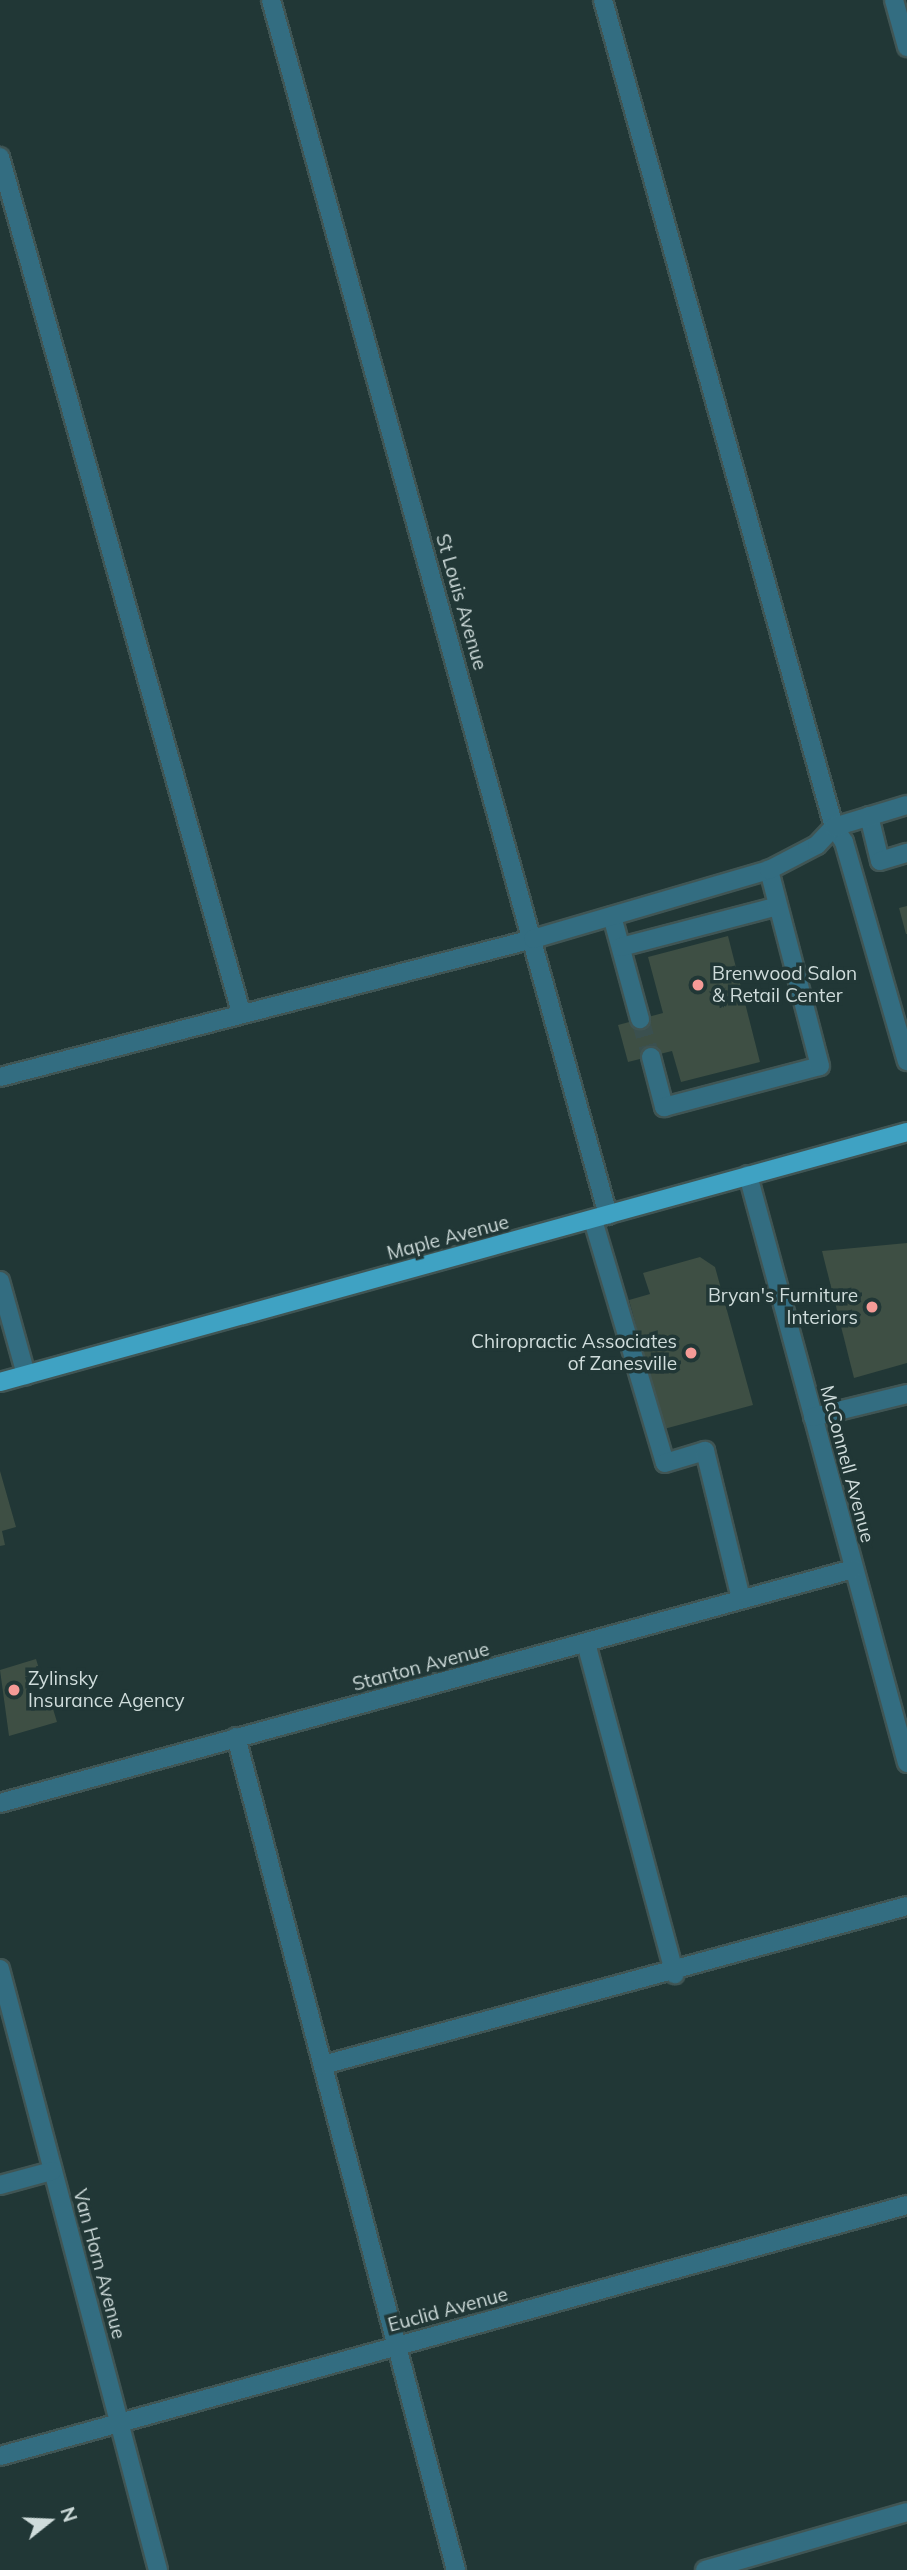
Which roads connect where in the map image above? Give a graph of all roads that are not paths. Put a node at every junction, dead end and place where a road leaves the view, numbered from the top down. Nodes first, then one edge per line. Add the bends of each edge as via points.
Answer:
1 (271, 0) edge
2 (603, 0) edge
3 (894, 0) edge
4 (907, 47) edge
5 (0, 158) edge
6 (907, 805) edge
7 (869, 816) junction
8 (834, 827) junction
9 (907, 853) edge
10 (769, 870) junction
11 (778, 906) junction
12 (612, 916) junction
13 (533, 939) junction
14 (621, 947) junction
15 (241, 1012) junction
16 (640, 1018) tunnel mouth
17 (651, 1057) tunnel mouth
18 (907, 1061) edge
19 (0, 1077) edge
20 (907, 1132) edge
21 (748, 1175) junction
22 (601, 1217) junction
23 (0, 1281) edge
24 (26, 1375) junction
25 (0, 1382) edge
26 (907, 1394) edge
27 (813, 1417) junction
28 (853, 1569) junction
29 (741, 1600) junction
30 (586, 1643) junction
31 (236, 1737) junction
32 (907, 1763) edge
33 (0, 1803) edge
34 (907, 1906) edge
35 (0, 1969) edge
36 (675, 1974) junction
37 (323, 2065) junction
38 (52, 2171) junction
39 (0, 2185) edge
40 (907, 2205) edge
41 (399, 2345) junction
42 (120, 2423) junction
43 (0, 2456) edge
44 (907, 2512) edge
45 (158, 2570) edge
46 (457, 2570) edge
47 (705, 2570) edge

1 - 13 street, St Louis Avenue
2 - 8 street
3 - 4 street
5 - 15 street
6 - 7 street
7 - 8 street
7 - 9 street via 880,861
8 - 10 street via 817,845
8 - 18 street via 844,842
10 - 11 street
10 - 12 street
11 - 14 street
11 - 17 street via 820,1066 664,1107
12 - 13 street
12 - 14 street
13 - 15 street
13 - 22 street, St Louis Avenue
14 - 16 street
15 - 19 street
20 - 21 main road, Maple Avenue
21 - 22 main road, Maple Avenue
21 - 27 street, McConnell Avenue
22 - 24 main road, Maple Avenue
22 - 29 street, St Louis Avenue via 665,1463 705,1451
23 - 24 street
24 - 25 main road, Maple Avenue
26 - 27 street
27 - 28 street, McConnell Avenue
28 - 29 street, Stanton Avenue
28 - 32 street, McConnell Avenue
29 - 30 street, Stanton Avenue
30 - 31 street, Stanton Avenue
30 - 36 street
31 - 33 street, Stanton Avenue
31 - 37 street
34 - 36 street
35 - 38 street, Van Horn Avenue
36 - 37 street
37 - 41 street
38 - 39 street
38 - 42 street, Van Horn Avenue
40 - 41 street, Euclid Avenue
41 - 42 street, Euclid Avenue
41 - 46 street
42 - 43 street, Euclid Avenue
42 - 45 street, Van Horn Avenue
44 - 47 street

